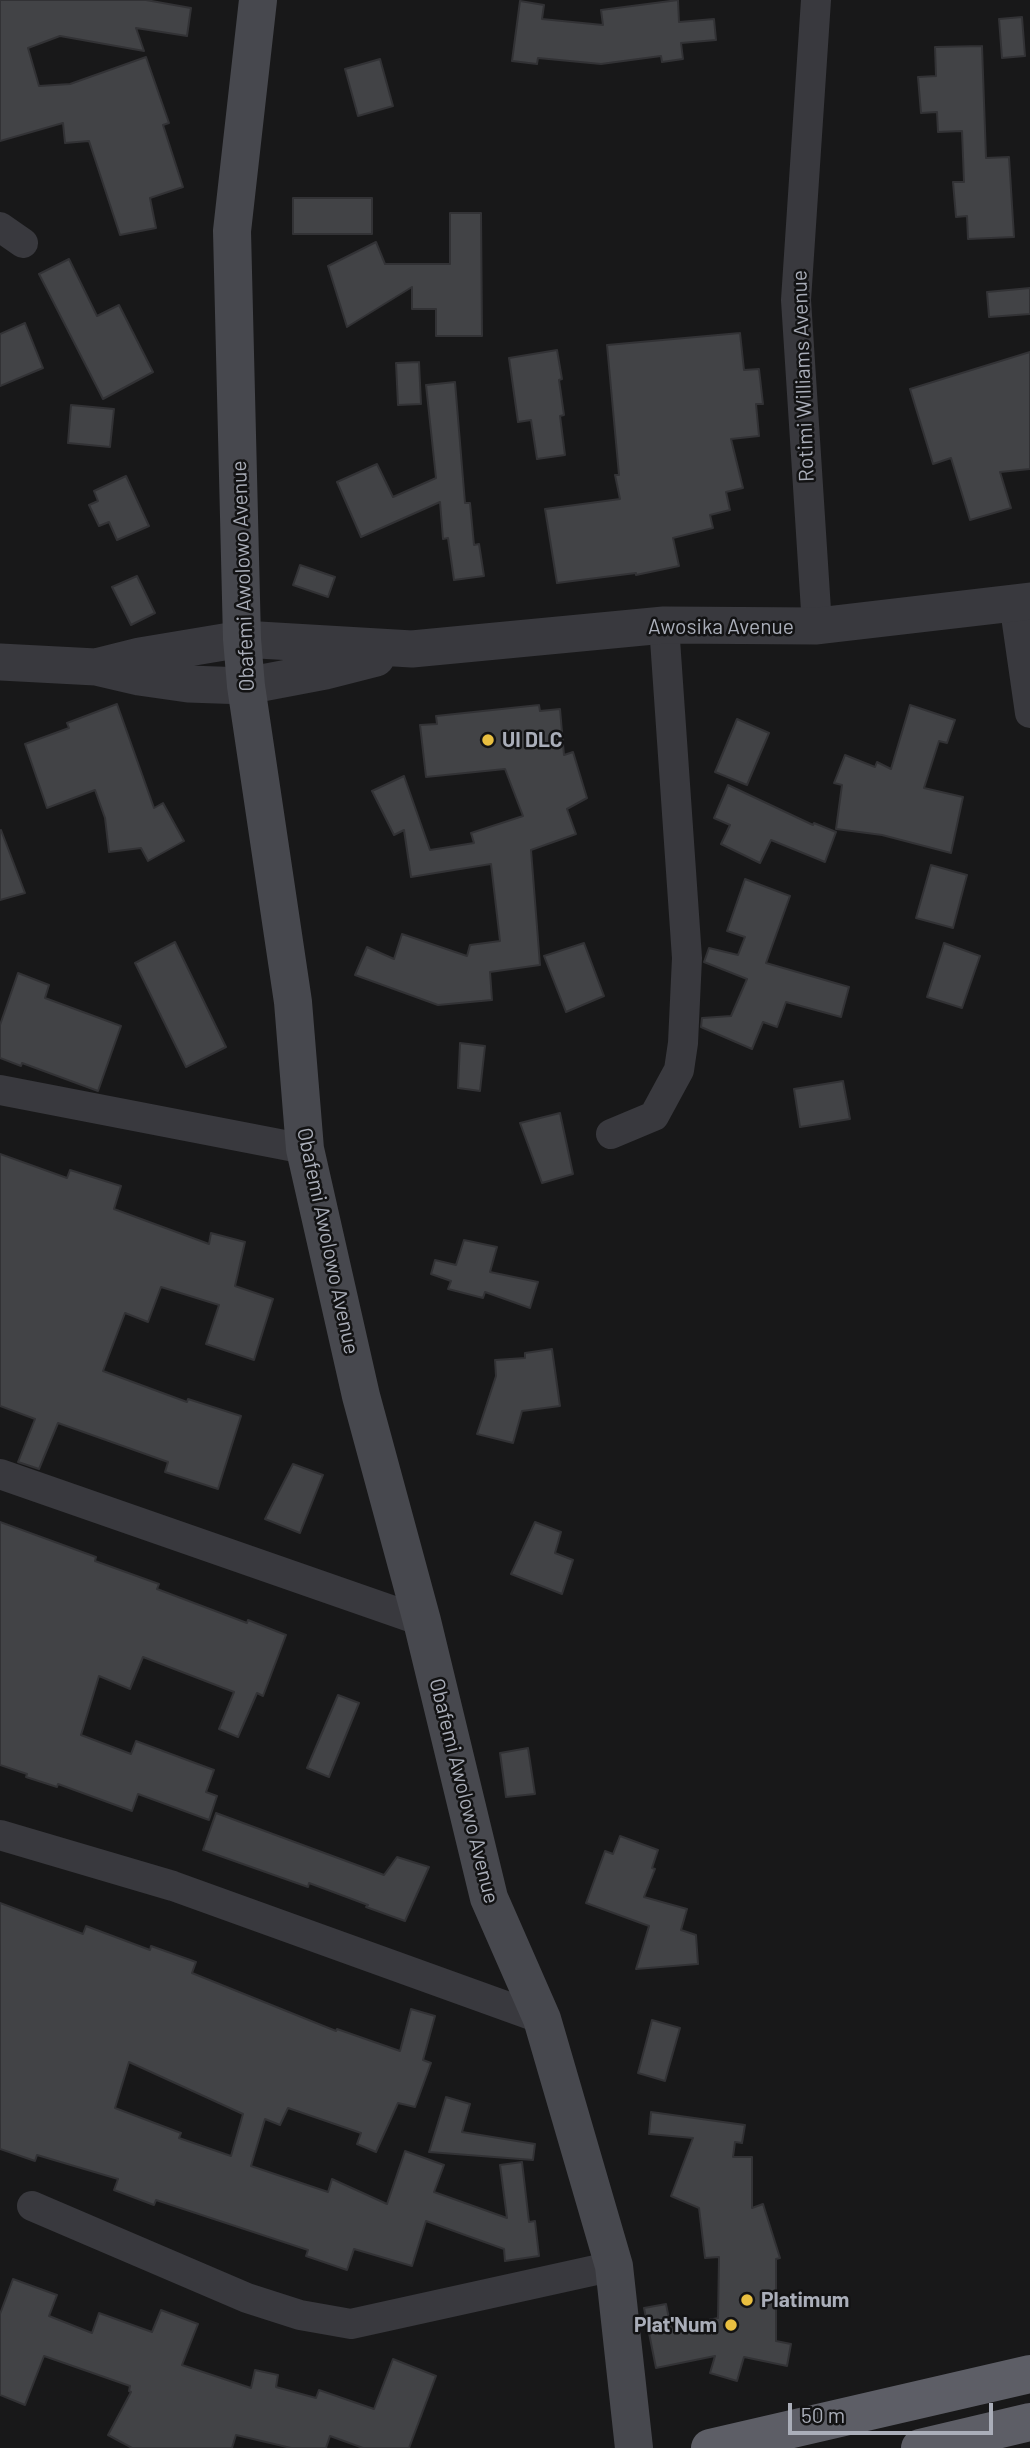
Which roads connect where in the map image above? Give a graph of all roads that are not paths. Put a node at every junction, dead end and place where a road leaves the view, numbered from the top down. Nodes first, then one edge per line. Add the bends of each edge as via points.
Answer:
1 (258, 0) edge
2 (816, 0) edge
3 (1022, 601) edge
4 (664, 625) junction
5 (817, 626) junction
6 (242, 639) junction
7 (412, 649) junction
8 (0, 662) edge
9 (96, 667) junction
10 (246, 686) junction
11 (1030, 713) edge
12 (0, 1090) edge
13 (611, 1134) dead end
14 (305, 1149) junction
15 (0, 1474) edge
16 (422, 1622) junction
17 (0, 1835) edge
18 (541, 2019) junction
19 (33, 2206) dead end
20 (614, 2266) junction
21 (1030, 2374) edge
22 (1030, 2422) edge
23 (634, 2448) edge
24 (710, 2448) edge
25 (920, 2448) edge

1 - 6 main road, Obafemi Awolowo Avenue via 232,231
2 - 5 street, Rotimi Williams Avenue via 796,300
3 - 5 street, Awosika Avenue
3 - 11 street
4 - 5 street, Awosika Avenue
4 - 7 street, Awosika Avenue
4 - 13 street via 687,958 683,1043 679,1070 654,1116
6 - 7 street, Awosika Avenue
6 - 9 street, Awosika Avenue
6 - 10 main road, Obafemi Awolowo Avenue
7 - 10 street, Awosika Avenue
8 - 9 street
9 - 10 street, Awosika Avenue via 188,684
10 - 14 main road, Obafemi Awolowo Avenue via 293,1002
12 - 14 street
14 - 16 main road, Obafemi Awolowo Avenue via 361,1396
15 - 16 street
16 - 18 main road, Obafemi Awolowo Avenue via 489,1898
17 - 18 street via 173,1886
18 - 20 main road, Obafemi Awolowo Avenue
19 - 20 street via 247,2298 300,2315 351,2324
20 - 23 main road, Obafemi Awolowo Avenue
21 - 24 highway
22 - 25 highway

